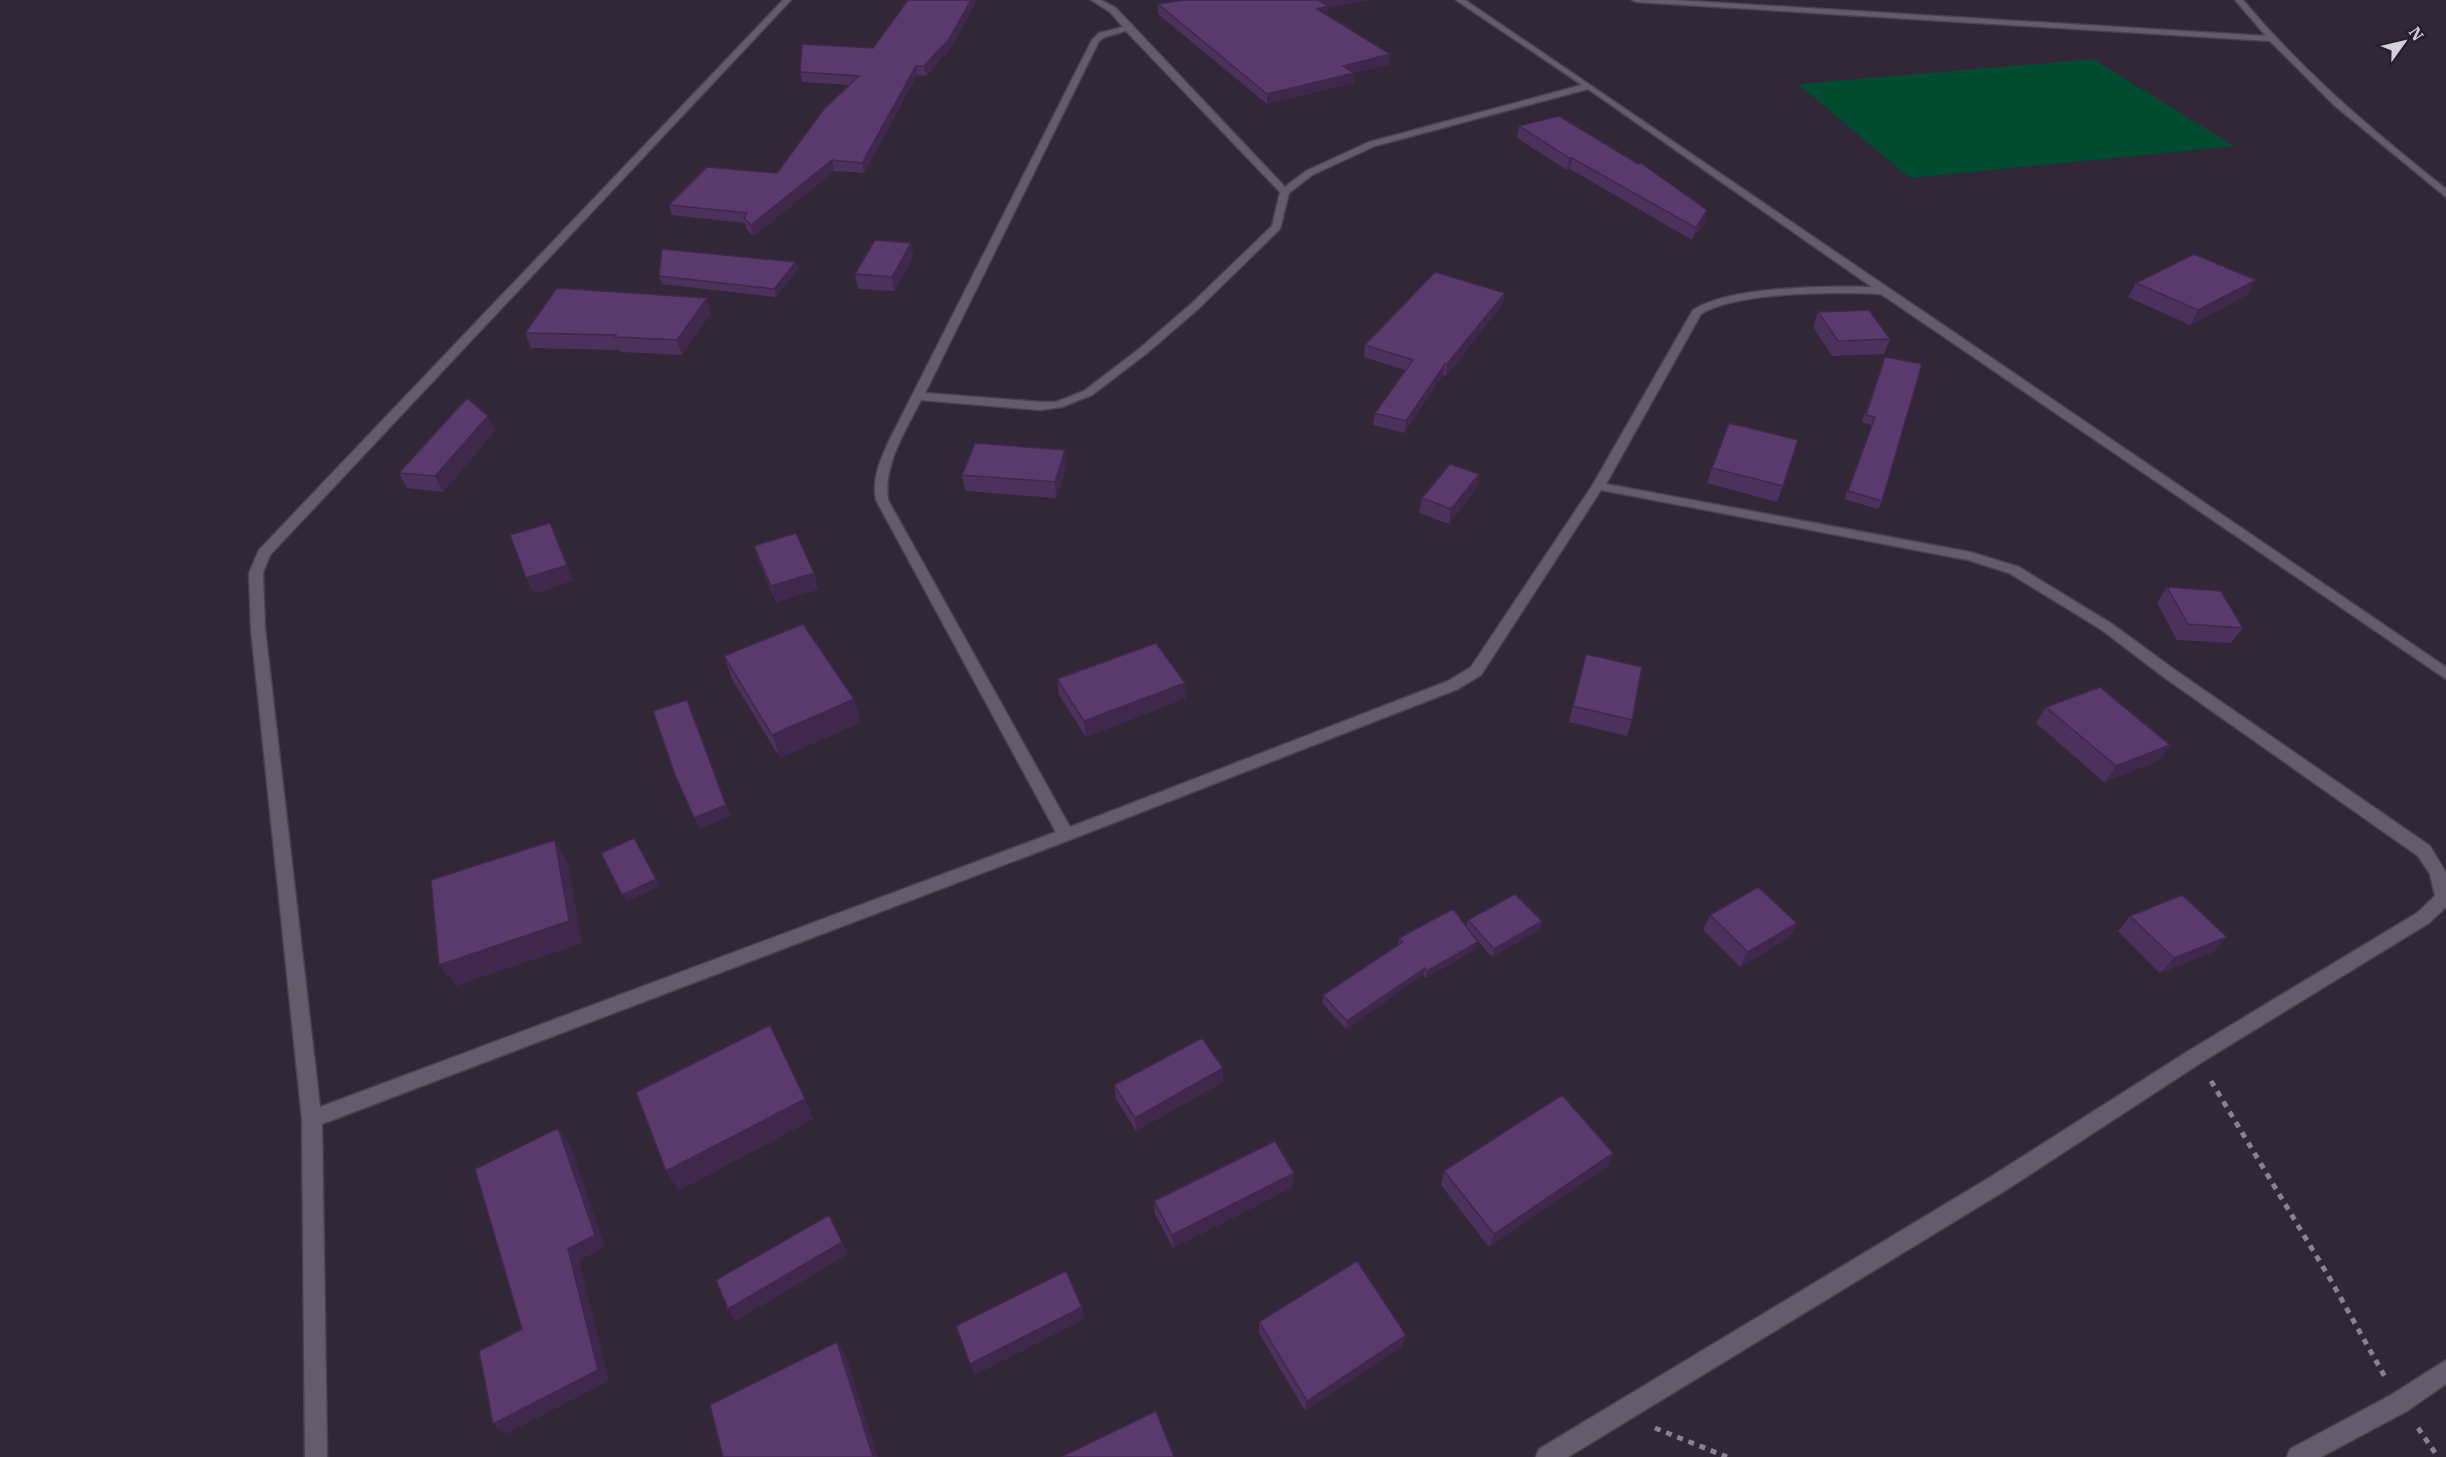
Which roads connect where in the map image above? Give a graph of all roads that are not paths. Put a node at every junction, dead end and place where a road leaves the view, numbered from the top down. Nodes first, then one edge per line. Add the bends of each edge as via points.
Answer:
1 (787, 0) edge
2 (1095, 0) edge
3 (1460, 0) edge
4 (1636, 0) edge
5 (2239, 0) edge
6 (1128, 28) junction
7 (2270, 39) junction
8 (1589, 86) junction
9 (1285, 192) junction
10 (2446, 194) edge
11 (1884, 291) junction
12 (917, 396) junction
13 (1598, 486) junction
14 (2446, 674) edge
15 (1066, 835) junction
16 (312, 1119) junction
17 (2446, 1371) edge
18 (316, 1457) edge
19 (1547, 1457) edge
20 (2298, 1457) edge

1 - 16 street via 264,553 256,573 258,629
2 - 6 street via 1113,10
3 - 8 street
4 - 7 street
5 - 7 street
6 - 9 street
6 - 12 street via 1096,40
7 - 10 street via 2341,110
8 - 9 street via 1372,144 1309,173
8 - 11 street
9 - 12 street via 1277,227 1194,307 1088,393 1058,405 1040,406
11 - 13 street via 1829,289 1734,298 1711,303 1697,312
11 - 14 street
12 - 15 street via 884,465 879,486 882,500
13 - 15 street via 1476,671 1452,685
13 - 19 street via 1970,556 2014,570 2107,627 2424,851 2438,873 2444,898 2423,918 2196,1056 1999,1183
15 - 16 street
16 - 18 street
17 - 20 street via 2399,1403

